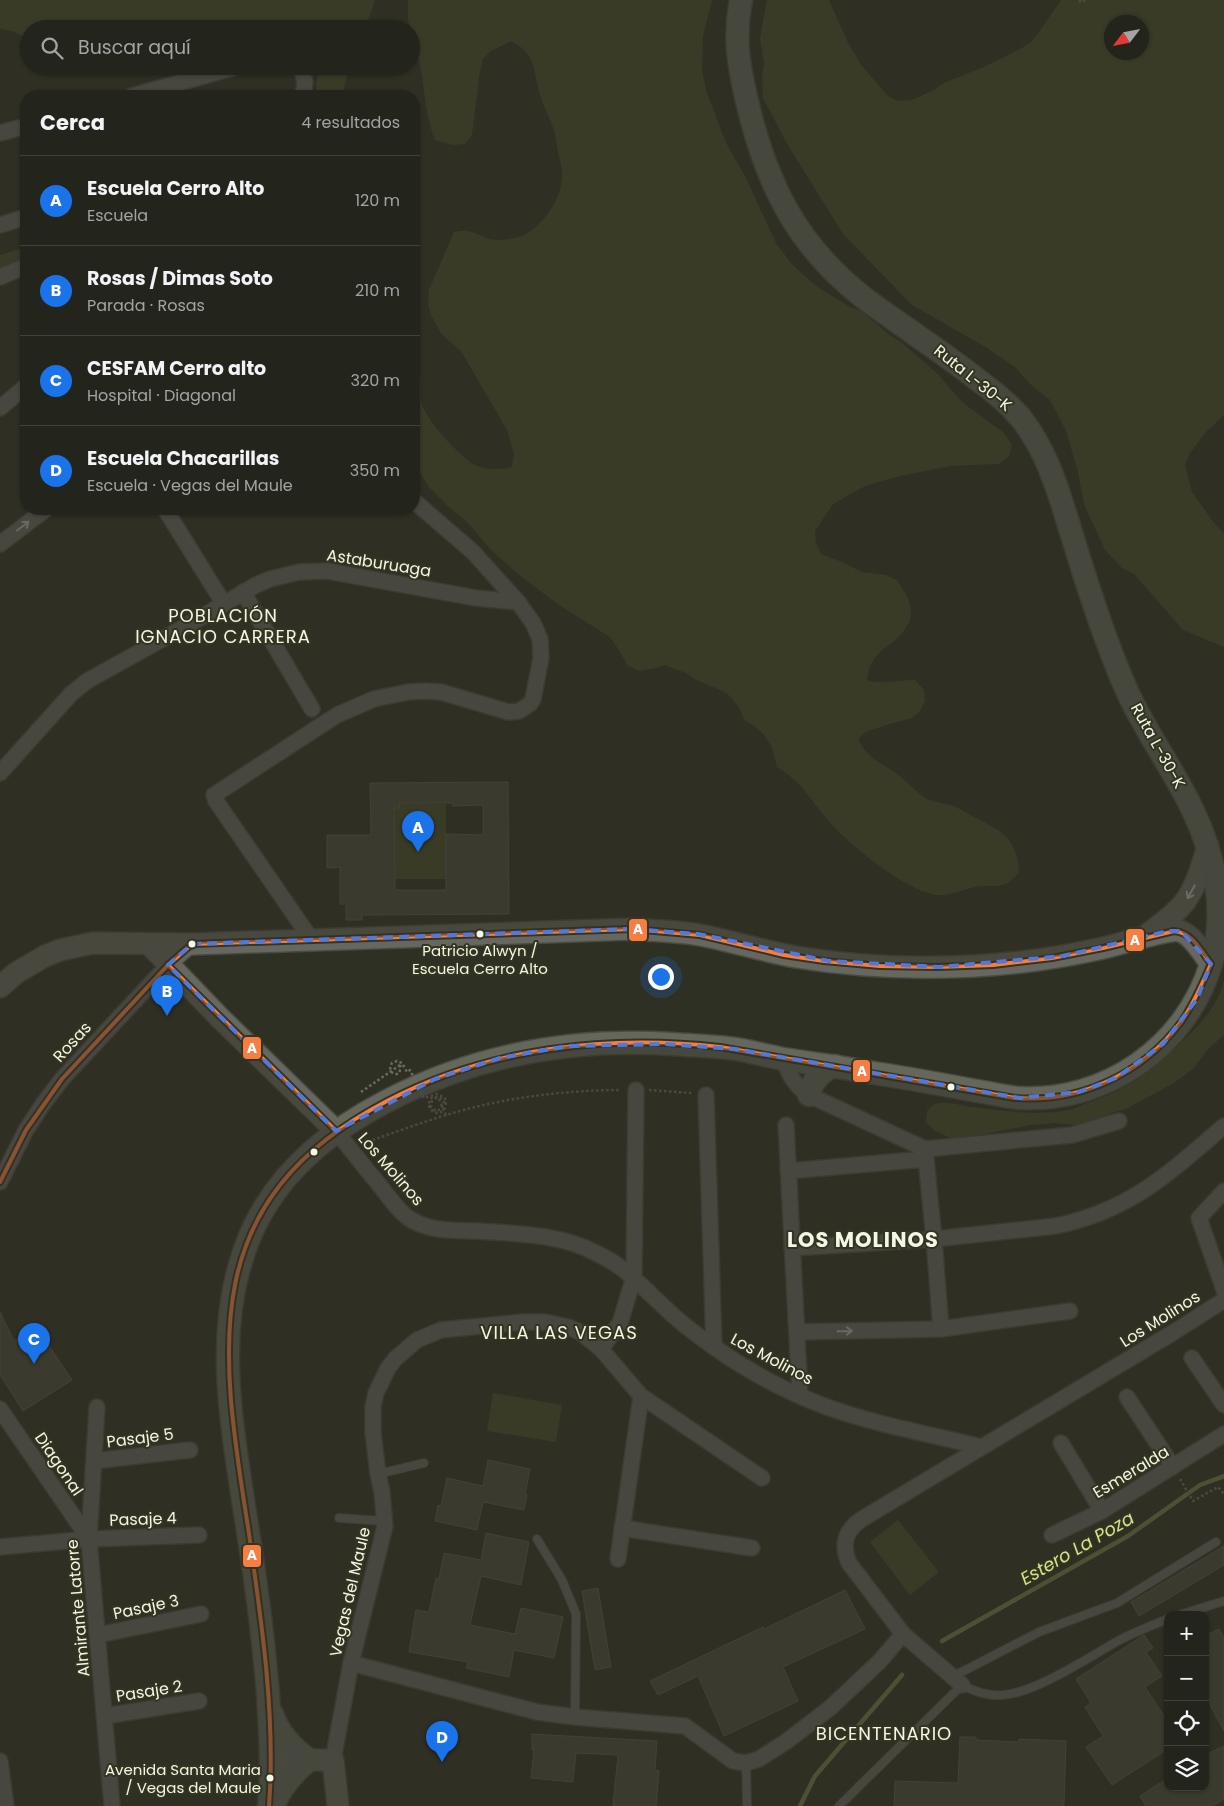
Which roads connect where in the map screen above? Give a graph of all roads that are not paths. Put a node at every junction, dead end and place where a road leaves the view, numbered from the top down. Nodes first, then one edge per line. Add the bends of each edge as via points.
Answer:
1 (741, 0) edge
2 (207, 75) edge
3 (303, 75) edge
4 (153, 90) edge
5 (304, 90) edge
6 (20, 128) edge
7 (0, 133) edge
8 (20, 219) edge
9 (0, 224) edge
10 (20, 268) edge
11 (0, 276) edge
12 (20, 391) edge
13 (0, 408) edge
14 (420, 507) edge
15 (38, 515) edge
16 (169, 515) edge
17 (0, 544) edge
18 (243, 592) junction
19 (518, 602) junction
20 (224, 604) junction
21 (312, 709) dead end
22 (0, 773) edge
23 (1208, 846) junction
24 (1144, 938) junction
25 (311, 939) junction
26 (149, 944) junction
27 (192, 944) junction
28 (1211, 964) junction
29 (168, 965) junction
30 (0, 987) edge
31 (784, 1059) junction
32 (835, 1066) junction
33 (636, 1090) road end
34 (706, 1095) road end
35 (809, 1095) junction
36 (1119, 1121) dead end
37 (786, 1125) dead end
38 (1224, 1126) edge
39 (336, 1131) junction
40 (926, 1154) junction
41 (788, 1171) junction
42 (0, 1182) edge
43 (1224, 1191) edge
44 (934, 1239) junction
45 (792, 1248) junction
46 (634, 1277) junction
47 (1224, 1290) edge
48 (1224, 1300) edge
49 (1070, 1312) dead end
50 (941, 1329) junction
51 (797, 1332) junction
52 (714, 1347) junction
53 (601, 1349) junction
54 (1192, 1358) dead end
55 (640, 1396) junction
56 (800, 1396) junction
57 (1127, 1397) dead end
58 (1224, 1406) edge
59 (97, 1407) dead end
60 (0, 1408) edge
61 (1224, 1434) edge
62 (1060, 1443) dead end
63 (981, 1447) junction
64 (190, 1450) dead end
65 (94, 1461) junction
66 (424, 1463) dead end
67 (1173, 1467) junction
68 (378, 1474) junction
69 (762, 1478) dead end
70 (1102, 1510) junction
71 (339, 1518) dead end
72 (384, 1521) junction
73 (622, 1528) junction
74 (199, 1535) dead end
75 (1052, 1535) dead end
76 (89, 1539) junction
77 (537, 1539) dead end
78 (1216, 1542) dead end
79 (0, 1547) edge
80 (752, 1548) dead end
81 (618, 1559) dead end
82 (1224, 1601) edge
83 (1192, 1611) edge
84 (201, 1614) dead end
85 (1164, 1621) edge
86 (903, 1634) junction
87 (98, 1635) junction
88 (351, 1663) junction
89 (957, 1681) junction
90 (268, 1696) junction
91 (199, 1701) dead end
92 (105, 1716) junction
93 (575, 1718) junction
94 (271, 1758) junction
95 (309, 1760) junction
96 (333, 1760) junction
97 (0, 1761) edge
98 (746, 1763) junction
99 (6, 1806) edge
100 (112, 1806) edge
101 (269, 1806) edge
102 (273, 1806) edge
103 (338, 1806) edge
104 (747, 1806) edge
105 (839, 1806) edge

1 - 23 main road, Ruta L-30-K via 737,26 738,60 760,153 782,203 813,248 846,282 998,395 1032,432 1048,463 1090,592 1127,691 1174,774
2 - 4 street
3 - 5 street
6 - 7 street
8 - 9 street
10 - 11 street
12 - 13 street
14 - 19 street via 473,552
17 -> 15 street
16 - 20 street
18 - 19 street, Astaburuaga via 284,574 313,570 476,598
18 - 20 street, Astaburuaga
18 - 21 street
19 - 25 street via 533,622 540,640 541,658 533,699 525,709 509,712 441,692 408,692 374,699 337,716 214,796
20 - 22 street, Astaburuaga via 87,681 71,694
23 -> 24 street via 1198,878 1185,902
23 - 28 main road, Ruta L-30-K via 1216,881 1219,920
24 - 25 street via 1047,958 940,967 829,962 698,934 632,929
24 - 28 street via 1168,930 1181,931 1190,937
25 - 27 street
26 - 27 street
26 - 29 street
26 - 30 street via 93,943 60,950 30,963
27 - 29 street, Rosas
28 - 32 main road, Ruta L-30-K via 1187,1015 1163,1044 1116,1078 1079,1092 1020,1098
29 - 39 street
29 - 42 street, Rosas via 62,1079 26,1130
31 - 32 main road, Ruta L-30-K
31 - 35 street via 794,1083
31 - 39 main road, Ruta L-30-K via 735,1049 664,1044 602,1044 534,1051 475,1065 435,1079 380,1104
32 - 35 main road via 816,1078
33 - 46 street
34 - 52 street
35 - 40 street
36 - 40 street via 1072,1135
37 - 41 street
38 - 44 street via 1156,1183 1104,1212 1056,1226
39 - 46 street, Los Molinos via 397,1208 416,1222 438,1228 562,1239 605,1257
39 - 90 main road, Ruta L-30-K via 303,1158 263,1208 245,1246 230,1313 227,1364 231,1422 255,1578
40 - 41 street
40 - 44 street
41 - 45 street
43 - 47 street via 1199,1218
44 - 45 street
44 - 50 street
45 - 51 street
46 - 52 street, Los Molinos via 676,1318
46 - 53 street via 620,1323
48 - 63 street, Los Molinos
49 - 50 street
51 -> 50 street
51 - 56 street
52 - 56 street, Los Molinos
53 - 55 street, Vegas del Maule
53 - 68 street, Vegas del Maule via 580,1332 545,1322 441,1330 417,1340 388,1368 376,1393 372,1420
54 - 58 street
55 - 69 street, Vegas del Maule
55 - 73 street
56 - 63 street, Los Molinos via 855,1416
57 - 67 street
59 - 65 street, Almirante Latorre
60 - 76 street, Diagonal
61 - 67 street, Esmeralda
62 - 70 street
63 - 86 street via 862,1519 846,1536 844,1550 849,1563
64 - 65 street, Pasaje 5
65 - 76 street, Almirante Latorre
66 - 68 lane
67 - 70 street, Esmeralda
68 - 72 street, Vegas del Maule
70 - 75 street, Esmeralda
71 - 72 lane
72 - 88 street, Vegas del Maule
73 - 80 street
73 - 81 street
74 - 76 street, Pasaje 4
76 - 79 street, Pasaje 4
76 - 87 street, Almirante Latorre
77 - 93 lane via 562,1580 576,1614
78 - 89 lane via 1117,1603 1038,1632
82 - 83 lane
84 - 87 street, Pasaje 3
85 - 89 lane via 1118,1641 1022,1692 992,1695 972,1690
86 - 89 street
86 - 98 street via 880,1661 830,1708 787,1741 759,1759
87 - 92 street, Almirante Latorre
88 - 93 street via 537,1712
88 - 96 street, Vegas del Maule
89 - 105 lane
90 - 94 main road
90 - 95 main road via 280,1732
91 - 92 street, Pasaje 2
92 - 100 street, Almirante Latorre
93 - 98 street via 685,1726 733,1761
94 - 95 street
94 - 101 main road
95 - 96 street
95 - 102 main road via 291,1776
96 - 103 street
97 - 99 street
98 - 104 lane

